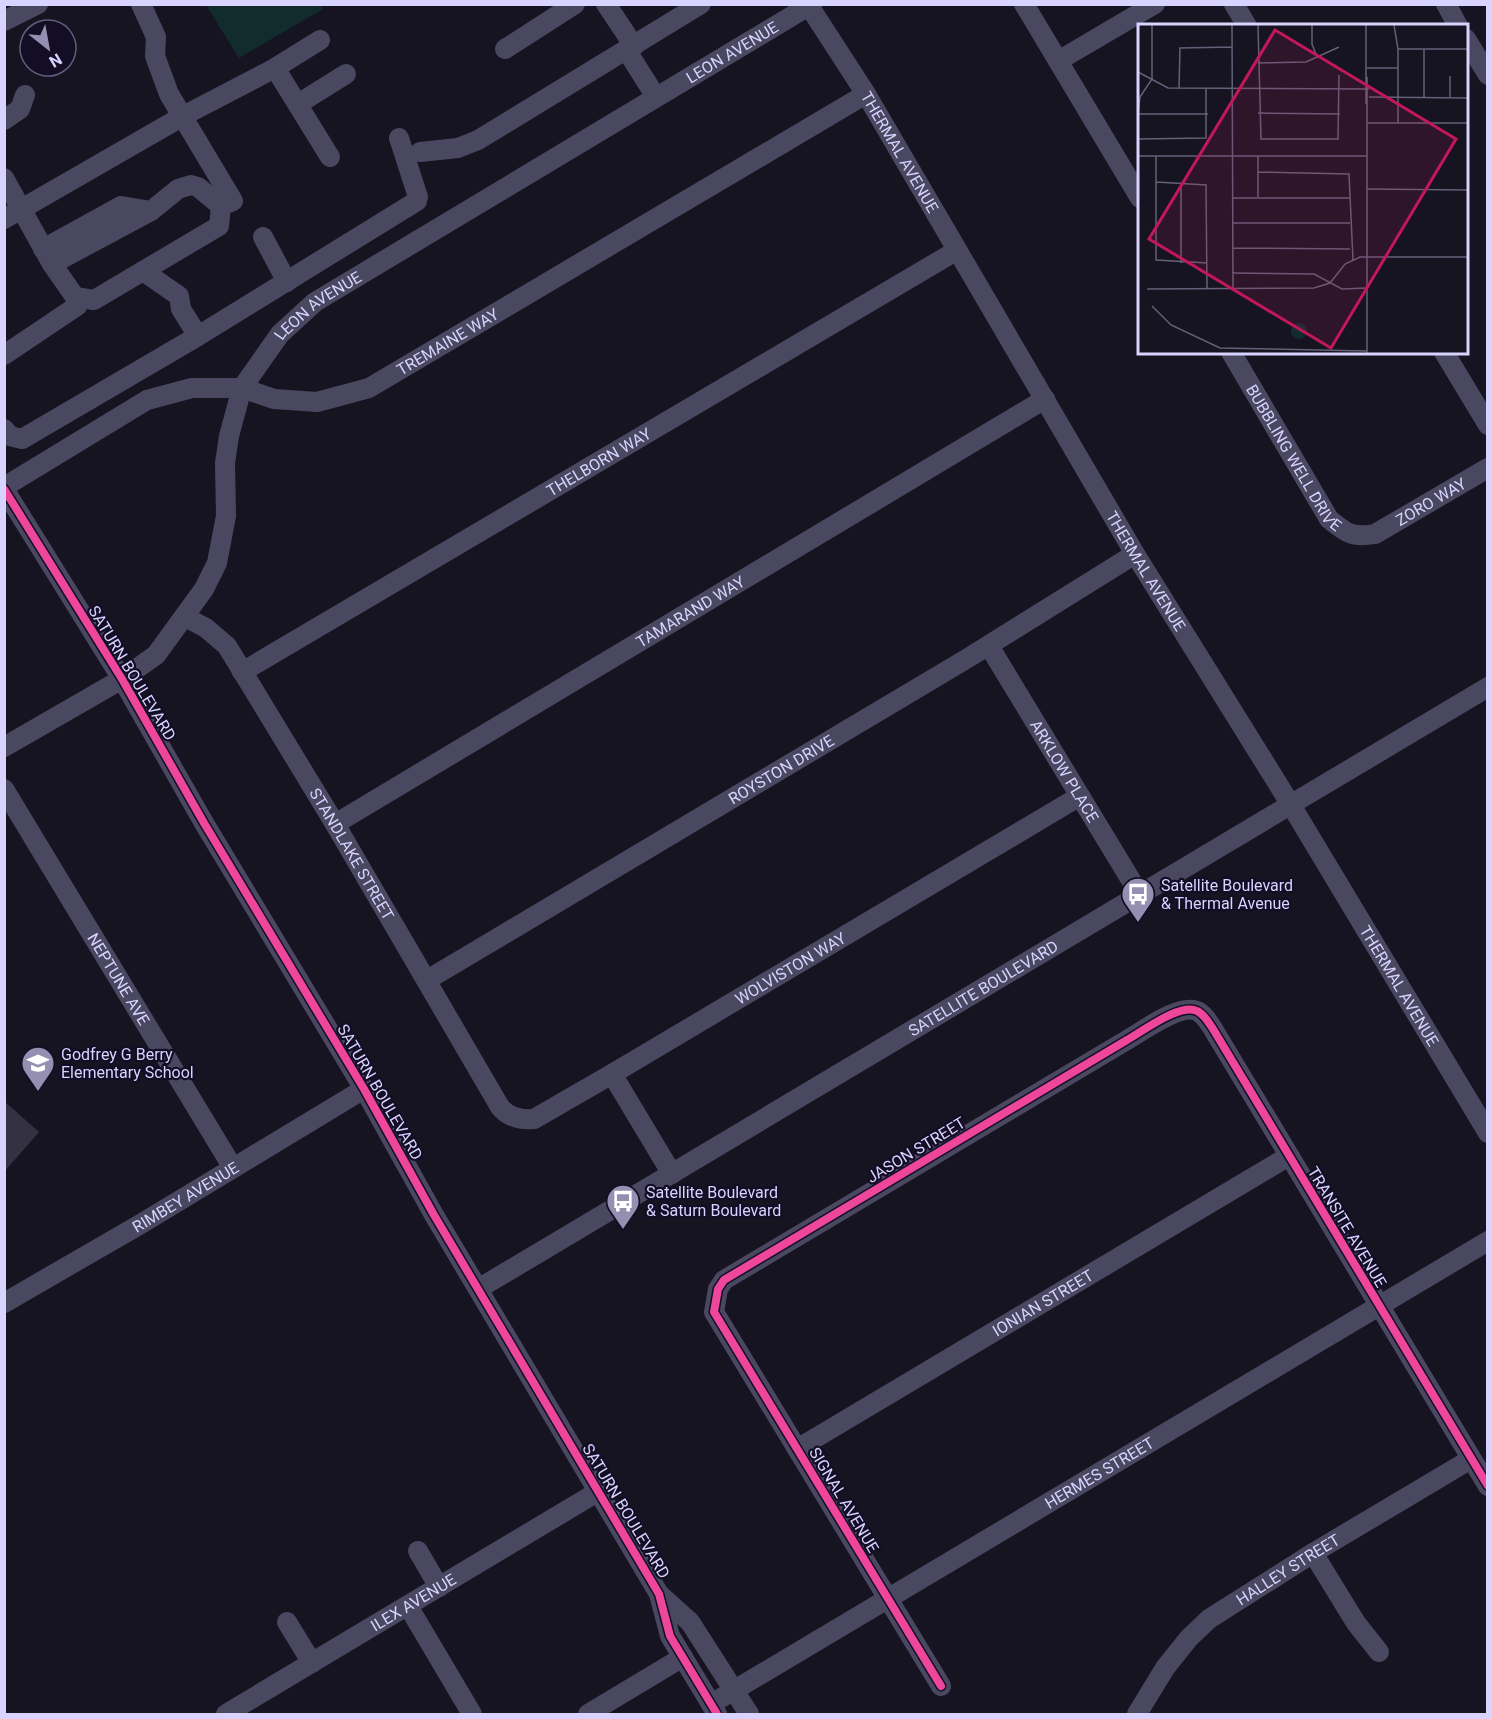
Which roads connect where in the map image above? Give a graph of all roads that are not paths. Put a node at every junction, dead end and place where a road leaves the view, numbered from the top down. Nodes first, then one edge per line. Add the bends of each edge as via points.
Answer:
1 (39, 4) edge
2 (141, 4) edge
3 (575, 4) edge
4 (606, 4) edge
5 (701, 4) edge
6 (1024, 4) edge
7 (1155, 4) edge
8 (1234, 4) edge
9 (1446, 4) edge
10 (811, 5) edge
11 (4, 21) edge
12 (1246, 24) edge
13 (1457, 24) edge
14 (320, 40) dead end
15 (1468, 41) edge
16 (630, 48) junction
17 (505, 49) dead end
18 (1058, 61) junction
19 (275, 68) junction
20 (346, 74) dead end
21 (1488, 75) edge
22 (866, 94) junction
23 (25, 95) dead end
24 (656, 97) junction
25 (298, 105) junction
26 (183, 116) junction
27 (4, 120) edge
28 (399, 138) dead end
29 (420, 152) dead end
30 (330, 157) dead end
31 (4, 178) edge
32 (1138, 195) edge
33 (221, 206) junction
34 (13, 214) edge
35 (263, 237) dead end
36 (956, 250) junction
37 (47, 257) junction
38 (143, 271) junction
39 (287, 282) junction
40 (75, 297) junction
41 (198, 336) junction
42 (1232, 354) edge
43 (1445, 354) edge
44 (4, 355) edge
45 (242, 387) junction
46 (1045, 399) junction
47 (1488, 425) edge
48 (4, 429) edge
49 (1488, 468) edge
50 (4, 488) edge
51 (1375, 534) joint
52 (1135, 554) junction
53 (185, 617) junction
54 (989, 645) junction
55 (242, 672) junction
56 (122, 679) junction
57 (1488, 687) edge
58 (4, 747) edge
59 (4, 789) edge
60 (1080, 796) junction
61 (1291, 805) junction
62 (335, 824) junction
63 (1140, 894) junction
64 (427, 980) junction
65 (1169, 1016) joint
66 (612, 1074) junction
67 (364, 1089) junction
68 (500, 1107) joint
69 (1488, 1133) edge
70 (1289, 1156) junction
71 (233, 1168) junction
72 (672, 1174) junction
73 (1488, 1241) edge
74 (478, 1289) junction
75 (4, 1303) edge
76 (1379, 1307) junction
77 (724, 1328) joint
78 (797, 1449) junction
79 (1472, 1459) junction
80 (1488, 1486) edge
81 (599, 1491) junction
82 (418, 1551) dead end
83 (1313, 1553) junction
84 (439, 1587) junction
85 (659, 1593) junction
86 (889, 1600) junction
87 (408, 1606) junction
88 (287, 1622) dead end
89 (1379, 1652) dead end
90 (683, 1658) junction
91 (312, 1664) junction
92 (941, 1686) dead end
93 (734, 1691) junction
94 (714, 1709) edge
95 (1143, 1712) edge
96 (226, 1714) edge
97 (472, 1714) edge
98 (588, 1714) edge
99 (749, 1714) edge

1 - 11 street
2 - 26 street via 156,37 155,56 169,94
3 - 17 street
4 - 16 street
5 - 16 street
6 - 18 street
7 - 18 street
8 - 12 street
9 - 13 street
10 - 22 street, THERMAL AVENUE
10 - 24 street, LEON AVENUE
14 - 19 street
15 - 21 street
16 - 24 street
16 - 29 street via 478,140 458,148
18 - 32 street
19 - 25 street
19 - 26 street
20 - 25 street
22 - 36 street, THERMAL AVENUE
22 - 45 street, TREMAINE WAY via 369,388 317,402 274,399
23 - 27 street via 20,109
24 - 45 street, LEON AVENUE via 315,302 280,334
25 - 30 street
26 - 33 street via 233,201
26 - 34 street
28 - 39 street via 417,201
31 - 34 street
33 - 37 street via 198,187 177,189 151,211
33 - 38 street via 219,226
34 - 37 street
35 - 39 street
36 - 46 street, THERMAL AVENUE
36 - 55 street, THELBORN WAY
37 - 40 street
38 - 40 street via 94,300
38 - 41 street via 179,296 181,309
39 - 41 street
40 - 44 street via 76,306
41 - 48 street via 22,439 10,436
42 - 51 street, BUBBLING WELL DRIVE via 1329,519 1346,533 1361,537
43 - 47 street
45 - 50 street, TREMAINE WAY via 192,388 147,400
45 - 53 street, LEON AVENUE via 225,463 226,516 217,563
46 - 52 street, THERMAL AVENUE
46 - 62 street, TAMARAND WAY
49 - 51 street, ZORO WAY
50 - 56 street, SATURN BOULEVARD
52 - 54 street, ROYSTON DRIVE
52 - 61 street, THERMAL AVENUE
53 - 55 street, STANDLAKE STREET via 206,628 226,646
53 - 56 street, LEON AVENUE via 156,655
54 - 60 street, ARKLOW PLACE
54 - 64 street, ROYSTON DRIVE
55 - 62 street, STANDLAKE STREET
56 - 58 street, LEON AVENUE
56 - 67 street, SATURN BOULEVARD
57 - 61 street, SATELLITE BOULEVARD
59 - 71 street, NEPTUNE AVE
60 - 63 street, ARKLOW PLACE
60 - 66 street, WOLVISTON WAY
61 - 63 street, SATELLITE BOULEVARD
61 - 69 street, THERMAL AVENUE
62 - 64 street, STANDLAKE STREET
63 - 72 street, SATELLITE BOULEVARD
64 - 68 street, STANDLAKE STREET
65 - 70 street, TRANSITE AVENUE via 1181,1010 1197,1010 1206,1018
65 - 77 street, JASON STREET via 724,1280 718,1289 714,1312
66 - 68 street, WOLVISTON WAY via 534,1119 505,1113
66 - 72 street
67 - 71 street, RIMBEY AVENUE
67 - 74 street, SATURN BOULEVARD
70 - 76 street, TRANSITE AVENUE
70 - 78 street, IONIAN STREET
71 - 75 street, RIMBEY AVENUE
72 - 74 street, SATELLITE BOULEVARD
73 - 76 street, HERMES STREET
74 - 81 street, SATURN BOULEVARD
76 - 79 street, TRANSITE AVENUE
76 - 86 street, HERMES STREET
77 - 78 street, SIGNAL AVENUE
78 - 86 street, SIGNAL AVENUE
79 - 80 street, TRANSITE AVENUE
79 - 83 street, HALLEY STREET
81 - 84 street, ILEX AVENUE
81 - 85 street, SATURN BOULEVARD
82 - 84 street
83 - 89 street via 1356,1623
83 - 95 street, HALLEY STREET via 1189,1638 1165,1668
84 - 87 street, ILEX AVENUE
85 - 90 street, SATURN BOULEVARD via 670,1636
85 - 93 street, SATURN BOULEVARD via 690,1622
86 - 92 street, SIGNAL AVENUE
86 - 93 street, HERMES STREET
87 - 91 street, ILEX AVENUE
87 - 97 street
88 - 91 street
90 - 94 street, SATURN BOULEVARD
90 - 98 street
91 - 96 street, ILEX AVENUE
93 - 94 street, HERMES STREET
93 - 99 street, SATURN BOULEVARD

